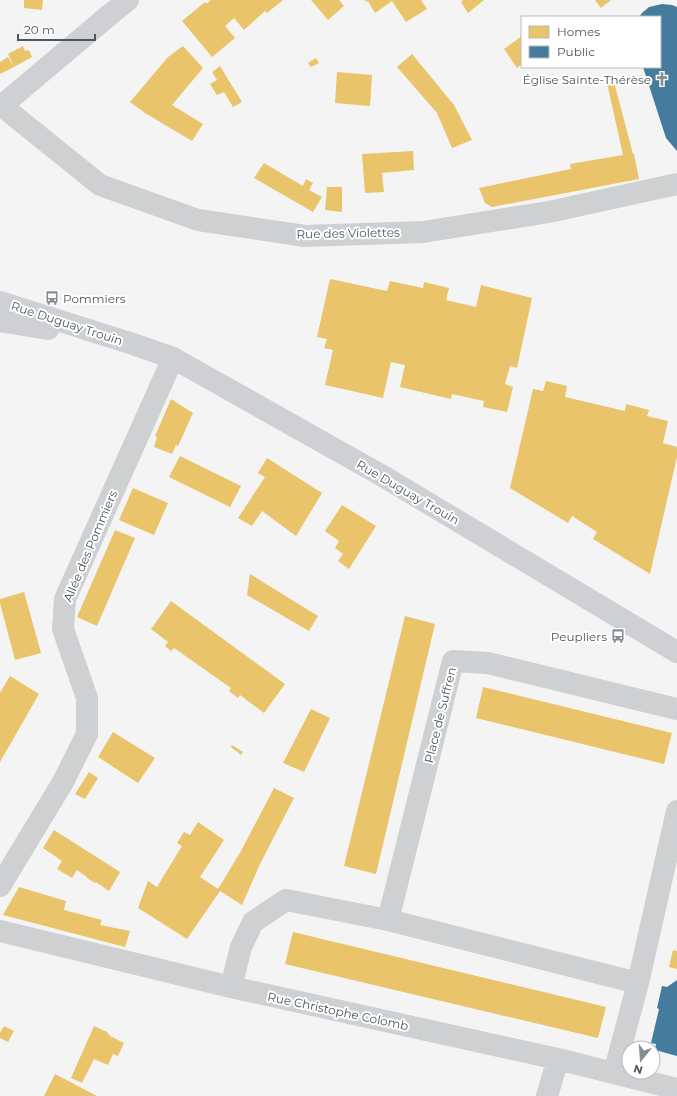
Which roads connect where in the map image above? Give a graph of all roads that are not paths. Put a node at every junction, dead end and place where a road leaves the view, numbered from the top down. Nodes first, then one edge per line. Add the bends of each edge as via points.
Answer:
1 (128, 0) edge
2 (1, 106) edge
3 (677, 184) edge
4 (0, 302) edge
5 (0, 321) edge
6 (133, 344) junction
7 (173, 358) junction
8 (677, 652) edge
9 (677, 709) edge
10 (677, 812) edge
11 (0, 886) edge
12 (388, 920) junction
13 (0, 931) edge
14 (638, 982) junction
15 (232, 987) junction
16 (558, 1059) junction
17 (614, 1074) junction
18 (677, 1089) edge
19 (547, 1096) edge

1 - 2 street
2 - 3 street, Rue des Violettes via 100,185 198,220 304,236 423,232 549,212
4 - 6 street, Rue Duguay Trouin
5 - 6 street, Rue Duguay Trouin
6 - 7 street, Rue Duguay Trouin
7 - 8 street, Rue Duguay Trouin via 381,475
7 - 11 street, Allée des Pommiers via 65,599 63,629 87,698 87,734 63,782
9 - 12 street, Place de Suffren via 488,663 453,661
10 - 14 street
12 - 14 street
12 - 15 street via 286,900 253,922 241,947
13 - 15 street, Rue Christophe Colomb
14 - 17 street
15 - 16 street, Rue Christophe Colomb
16 - 17 street, Rue Christophe Colomb
16 - 19 street
17 - 18 street, Rue Christophe Colomb

